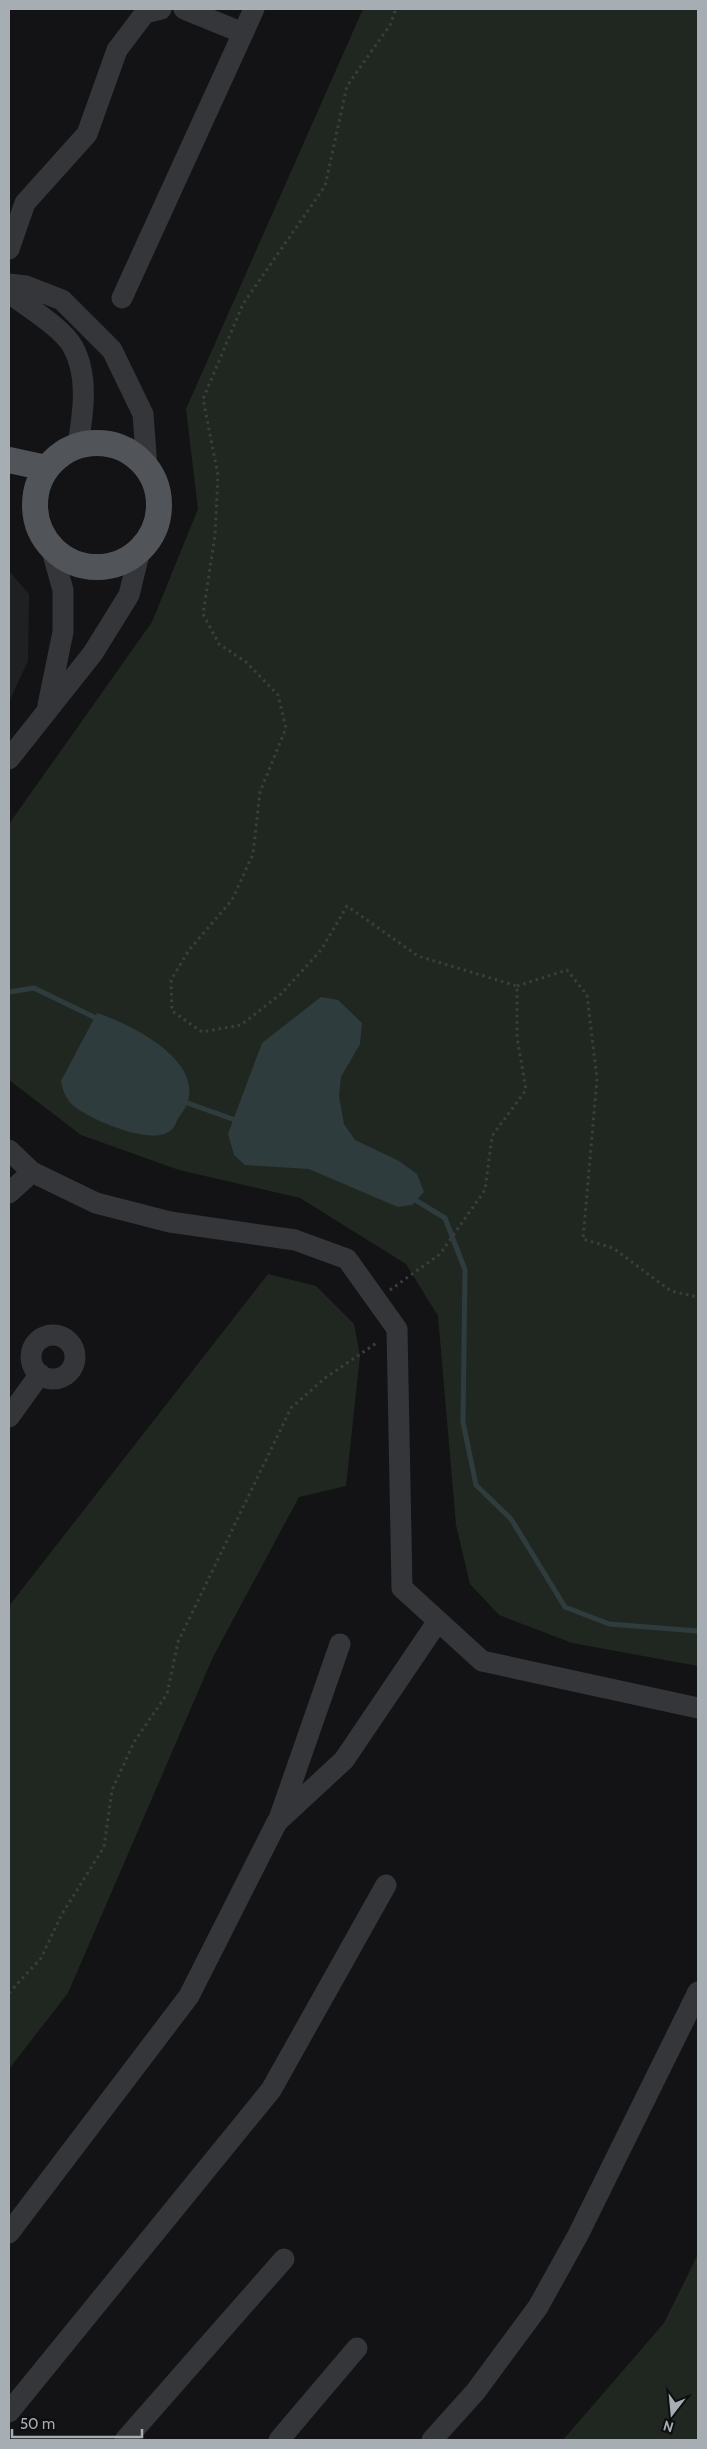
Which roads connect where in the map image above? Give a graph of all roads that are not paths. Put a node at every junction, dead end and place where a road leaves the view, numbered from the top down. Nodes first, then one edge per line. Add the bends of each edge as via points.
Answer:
1 (161, 9) edge
2 (184, 9) edge
3 (254, 9) edge
4 (243, 33) junction
5 (9, 249) edge
6 (9, 284) edge
7 (9, 292) edge
8 (122, 298) dead end
9 (78, 445) junction
10 (9, 460) edge
11 (147, 467) junction
12 (42, 477) junction
13 (9, 478) edge
14 (51, 547) junction
15 (140, 550) junction
16 (48, 707) junction
17 (9, 759) edge
18 (9, 1150) edge
19 (32, 1172) junction
20 (9, 1193) edge
21 (40, 1374) dead end
22 (9, 1417) edge
23 (438, 1621) junction
24 (340, 1644) dead end
25 (698, 1708) edge
26 (277, 1822) junction
27 (386, 1885) dead end
28 (698, 1992) edge
29 (9, 2233) edge
30 (284, 2259) dead end
31 (357, 2348) dead end
32 (9, 2412) edge
33 (125, 2440) edge
34 (279, 2440) edge
35 (432, 2440) edge

1 - 5 street via 144,13 117,50 87,134 26,203
2 - 4 street
3 - 4 street
4 - 8 street
6 - 11 street via 26,286 62,300 112,350 143,414
7 - 9 street via 52,324 73,346 83,380
9 - 11 main road via 97,442 116,445
9 - 12 main road via 60,454
10 - 12 main road
11 - 15 main road via 156,483 160,501 152,536
12 - 13 main road
12 - 14 main road via 35,502 36,518
14 - 15 main road via 76,563 105,567 124,561
14 - 16 street via 63,590 63,632
15 - 16 street via 129,595 93,653
16 - 17 street
18 - 19 street
19 - 20 street
19 - 23 street via 96,1203 170,1222 295,1240 347,1259 398,1329 402,1588
21 - 22 street
23 - 25 street via 482,1662
23 - 26 street via 344,1760
24 - 26 street
26 - 29 street via 189,1996
27 - 32 street via 270,2090
28 - 35 street via 578,2234 538,2307 476,2391
30 - 33 street
31 - 34 street

